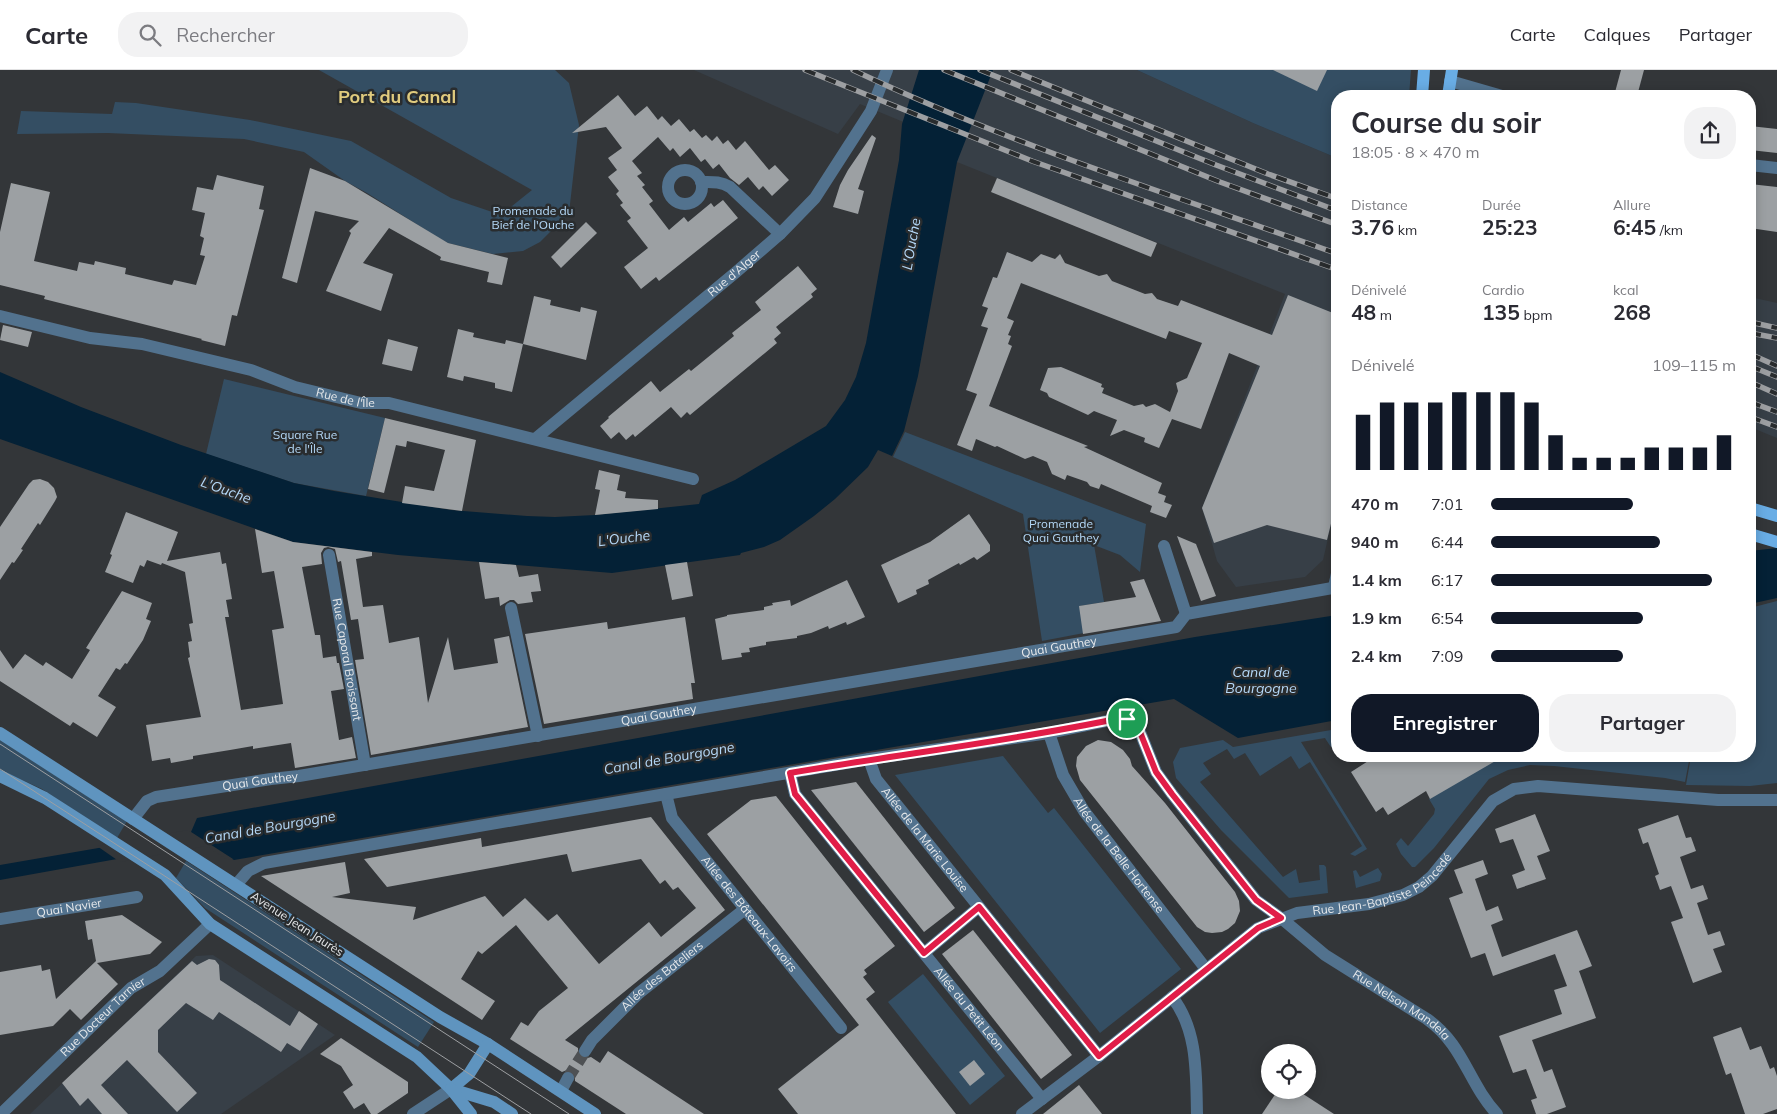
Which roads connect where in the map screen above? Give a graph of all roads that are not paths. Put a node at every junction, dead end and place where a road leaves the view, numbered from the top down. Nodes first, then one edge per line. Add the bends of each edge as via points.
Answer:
1 (887, 70) edge
2 (1424, 70) edge
3 (1451, 75) edge
4 (1422, 90) edge
5 (1449, 90) edge
6 (1487, 90) edge
7 (1756, 166) edge
8 (1777, 168) edge
9 (702, 182) dead end
10 (780, 234) junction
11 (0, 316) edge
12 (535, 439) junction
13 (693, 479) dead end
14 (1756, 510) edge
15 (1777, 516) edge
16 (1756, 536) edge
17 (1777, 542) edge
18 (1164, 546) dead end
19 (330, 555) dead end
20 (1331, 588) edge
21 (511, 608) dead end
22 (1186, 614) junction
23 (0, 732) edge
24 (1048, 733) junction
25 (538, 736) junction
26 (869, 760) junction
27 (365, 765) junction
28 (790, 773) junction
29 (0, 776) edge
30 (666, 794) junction
31 (1777, 800) edge
32 (133, 819) junction
33 (236, 885) junction
34 (138, 897) dead end
35 (979, 907) junction
36 (745, 909) junction
37 (1281, 918) junction
38 (0, 919) edge
39 (210, 924) junction
40 (924, 953) junction
41 (1206, 970) junction
42 (1172, 997) junction
43 (841, 1028) dead end
44 (488, 1044) junction
45 (585, 1051) tunnel mouth
46 (1099, 1056) junction
47 (568, 1078) tunnel mouth
48 (450, 1089) junction
49 (561, 1091) junction
50 (1042, 1099) junction
51 (1, 1114) edge
52 (413, 1114) edge
53 (471, 1114) edge
54 (512, 1114) edge
55 (595, 1114) edge
56 (1022, 1114) edge
57 (1197, 1114) edge
58 (1497, 1114) edge

1 - 10 street, Rue d'Alger via 871,111 815,198
2 - 4 main road
3 - 5 main road
3 - 6 street
7 - 8 street
9 - 10 street via 730,186
10 - 12 street, Rue d'Alger
11 - 12 street, Rue de l'Île via 90,338 142,344 255,371 295,387 361,403 389,403
12 - 13 street, Rue de l'Île
14 - 15 main road
16 - 17 main road
18 - 22 street
19 - 27 street, Rue Caporal Broissant
20 - 22 street
21 - 25 street
22 - 25 street, Quai Gauthey via 1176,628
23 - 32 main road, Avenue Jean Jaurès
24 - 26 street, Rue Nelson Mandela
24 - 37 street, Rue Nelson Mandela via 1121,718 1132,721 1142,735 1156,772 1172,794 1256,900
24 - 41 street, Allée de la Belle Hortense via 1064,775 1084,811
25 - 27 street, Quai Gauthey
26 - 28 street, Rue Nelson Mandela
26 - 35 street, Allée de la Marie Louise via 876,779
27 - 32 street, Quai Gauthey via 156,797 147,801
28 - 30 street, Rue Nelson Mandela
28 - 40 street, Allée du Petit Léon via 795,794
29 - 39 main road via 45,798 164,875
30 - 33 street, Rue Nelson Mandela via 264,863 248,871
30 - 36 street, Allée des Bâteaux-Lavoirs via 672,818
31 - 37 street, Rue Jean-Baptiste Peincedé via 1718,800 1523,786 1506,793 1487,807 1444,863 1419,887 1380,902
32 - 33 main road, Avenue Jean Jaurès
33 - 44 main road, Avenue Jean Jaurès via 440,1017
34 - 38 street, Quai Navier
35 - 40 street
35 - 46 street, Allée de la Marie Louise
36 - 43 street, Allée des Bâteaux-Lavoirs
36 - 45 street, Allée des Bateliers via 639,993
37 - 41 street, Rue Jean-Baptiste Peincedé via 1258,928
37 - 58 street, Rue Nelson Mandela via 1325,955 1439,1028 1453,1043 1482,1096
39 - 48 main road via 417,1057
39 - 51 street, Rue Docteur Tarnier via 160,971 131,988
40 - 50 street, Allée du Petit Léon
41 - 42 street, Rue Jean-Baptiste Peincedé
42 - 46 street, Rue Jean-Baptiste Peincedé
42 - 57 street via 1185,1018 1191,1039
44 - 48 main road via 469,1074
44 - 49 main road, Avenue Jean Jaurès
46 - 50 street, Rue Jean-Baptiste Peincedé
47 - 49 street
48 - 52 street
48 - 53 main road
48 - 54 main road via 494,1102
49 - 55 main road, Avenue Jean Jaurès
50 - 56 street, Rue Jean-Baptiste Peincedé

